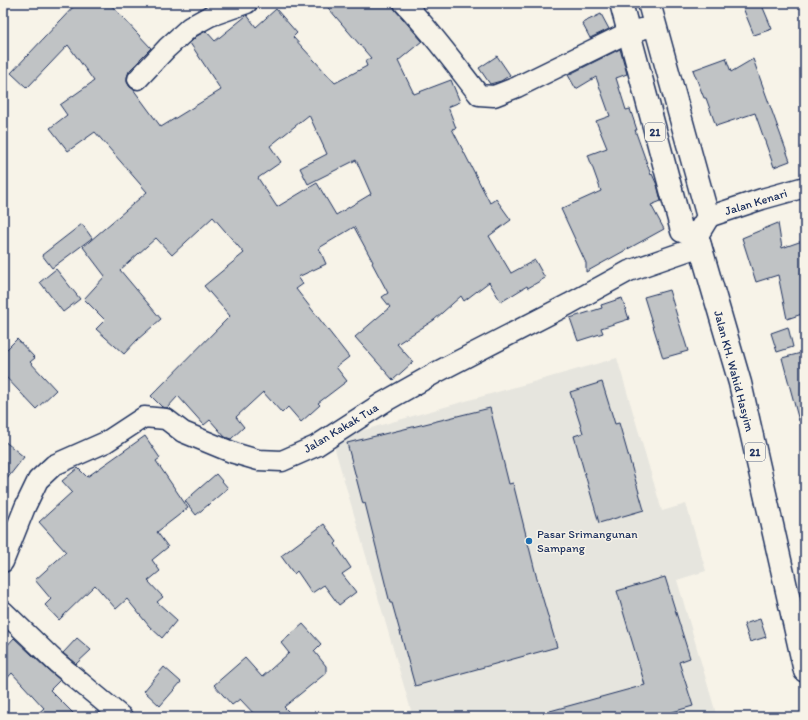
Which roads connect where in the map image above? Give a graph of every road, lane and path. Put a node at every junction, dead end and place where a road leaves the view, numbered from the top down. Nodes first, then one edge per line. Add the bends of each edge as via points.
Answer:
1 (247, 3) edge
2 (404, 3) edge
3 (621, 3) edge
4 (649, 3) edge
5 (655, 26) junction
6 (629, 32) junction
7 (138, 79) dead end
8 (805, 187) edge
9 (702, 233) junction
10 (3, 562) edge
11 (3, 611) edge
12 (805, 671) edge
13 (122, 717) edge

1 - 7 street via 210,16 190,27
2 - 6 street via 479,95 494,96 516,87
3 - 6 highway, 21
4 - 5 highway, Jalan KH. Wahid Hasyim / 21
5 - 6 street
5 - 9 highway, Jalan KH. Wahid Hasyim / 21
6 - 9 highway, 21 via 682,231
8 - 9 street, Jalan Kenari
9 - 10 street, Jalan Kakak Tua via 439,371 384,402 316,446 282,461 258,460 234,454 183,432 166,419 144,417 106,442 54,465 38,480
9 - 12 highway, Jalan KH. Wahid Hasyim / 21 via 740,383
11 - 13 street via 56,662

